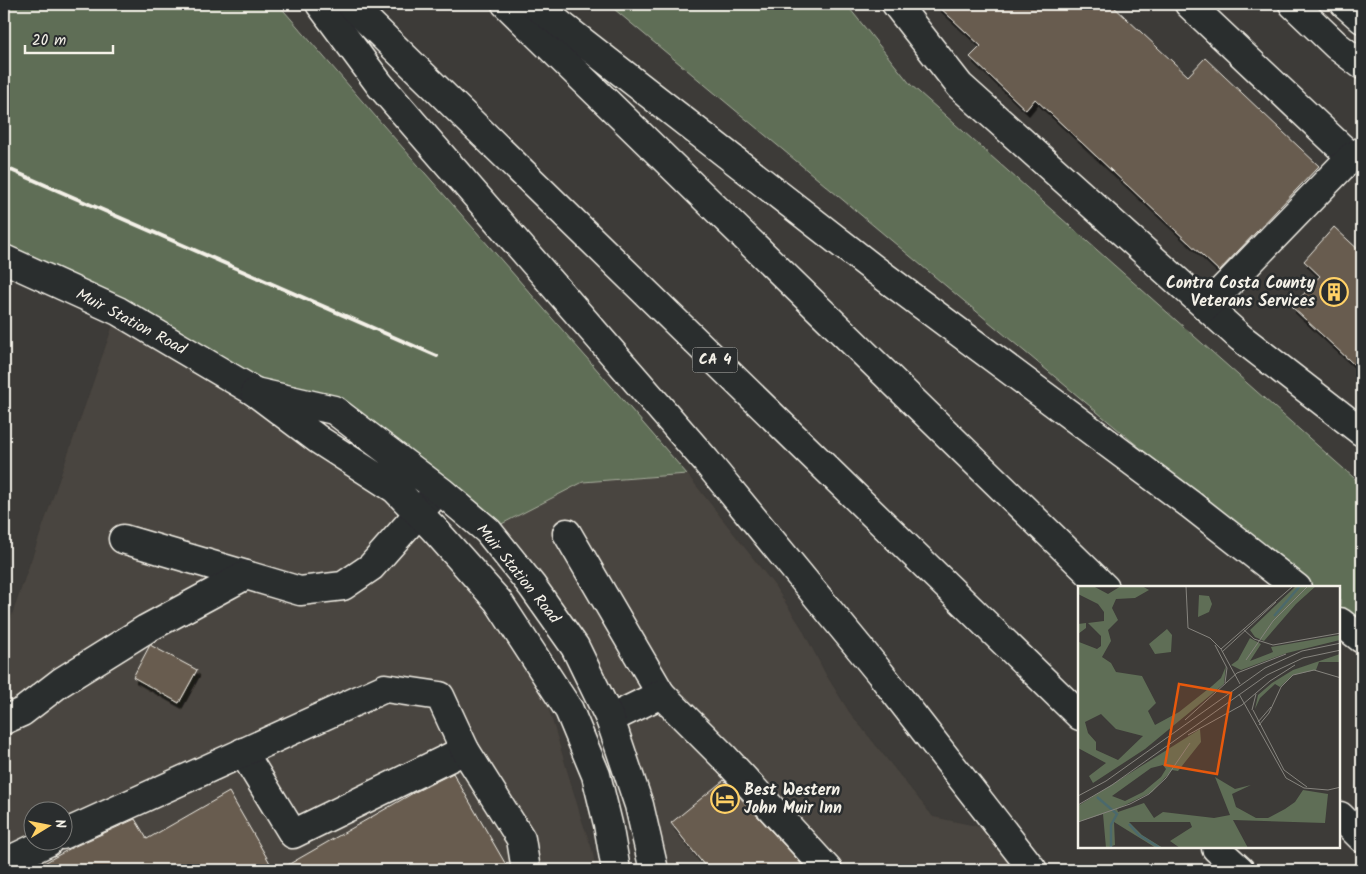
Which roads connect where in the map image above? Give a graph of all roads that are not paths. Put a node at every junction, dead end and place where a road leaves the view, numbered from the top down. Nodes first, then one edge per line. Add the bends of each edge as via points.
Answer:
1 (320, 4) edge
2 (350, 4) edge
3 (506, 4) edge
4 (534, 4) edge
5 (1188, 4) edge
6 (1293, 4) edge
7 (1345, 4) edge
8 (905, 7) edge
9 (1362, 18) edge
10 (1362, 65) edge
11 (1356, 154) edge
12 (4, 259) edge
13 (1206, 307) junction
14 (255, 392) junction
15 (1362, 432) edge
16 (439, 490) junction
17 (419, 514) junction
18 (566, 533) dead end
19 (123, 539) dead end
20 (246, 575) junction
21 (1103, 586) edge
22 (1294, 586) edge
23 (1341, 623) edge
24 (1362, 639) edge
25 (661, 694) junction
26 (1078, 714) edge
27 (610, 719) junction
28 (4, 720) edge
29 (466, 750) junction
30 (243, 752) junction
31 (1341, 817) edge
32 (72, 830) edge
33 (1362, 838) edge
34 (1217, 849) edge
35 (27, 852) edge
36 (4, 863) edge
37 (526, 870) edge
38 (616, 870) edge
39 (654, 870) edge
40 (828, 870) edge
41 (1033, 870) edge
42 (1240, 870) edge

1 - 41 main road via 380,85 713,468 880,673
2 - 26 main road, CA 4
3 - 21 main road
4 - 22 main road via 874,269
5 - 11 main road
6 - 10 main road
7 - 9 main road
8 - 13 main road via 960,86
11 - 13 main road
12 - 14 main road, Muir Station Road via 118,311
13 - 15 main road
14 - 16 main road, Muir Station Road via 334,410
14 - 17 main road, Muir Station Road via 319,440 395,489
16 - 17 main road
16 - 27 main road, Muir Station Road via 488,531 532,586 575,647
17 - 20 main road via 371,567 343,586 300,591
17 - 38 main road, Muir Station Road via 498,601 569,710 596,775
18 - 25 main road
19 - 20 main road
20 - 28 main road via 146,629 62,682 22,712
23 - 24 main road
25 - 27 main road
25 - 40 main road
27 - 39 main road, Muir Station Road via 639,806
29 - 30 main road via 440,696 385,688
29 - 30 main road via 293,834
29 - 37 main road via 521,839
30 - 32 main road
31 - 33 main road
34 - 42 main road
35 - 36 main road

